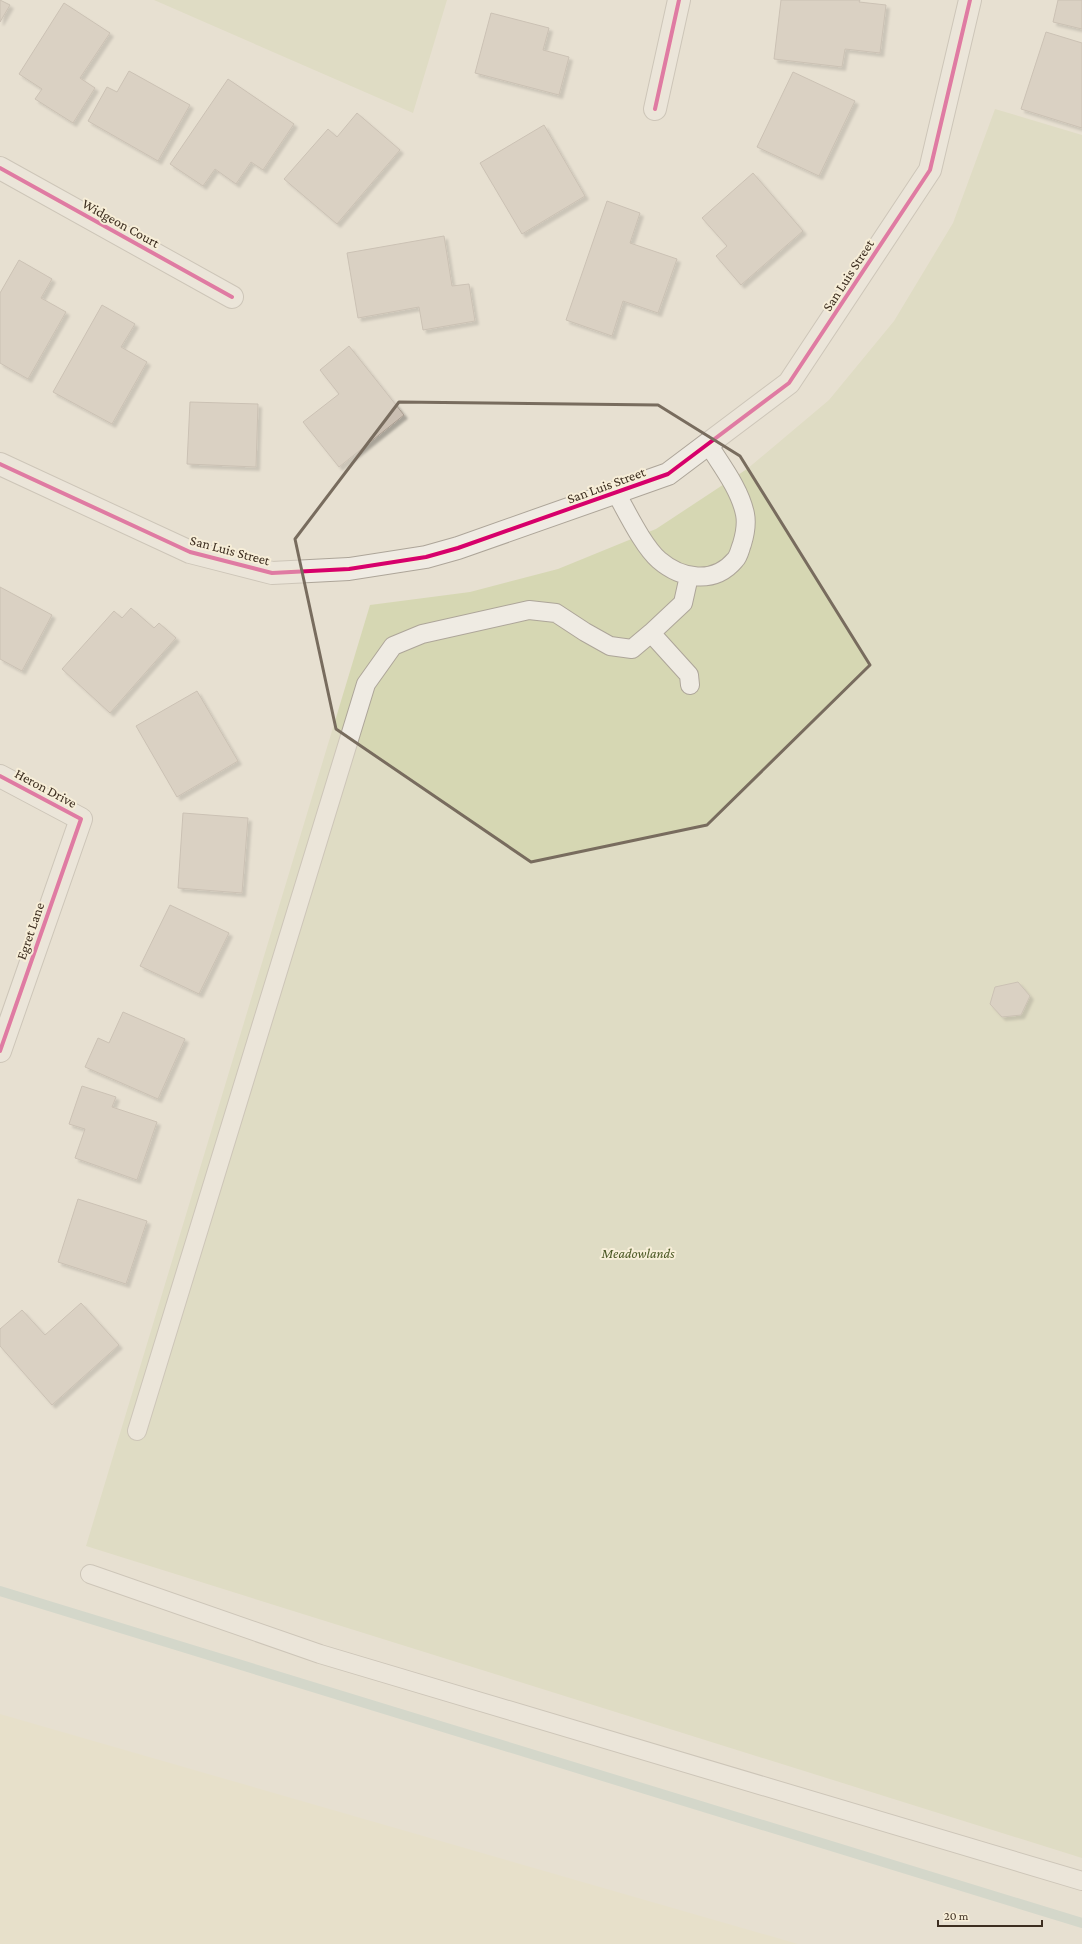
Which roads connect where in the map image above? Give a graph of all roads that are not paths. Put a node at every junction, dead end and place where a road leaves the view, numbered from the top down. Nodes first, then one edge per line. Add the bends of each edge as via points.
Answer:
1 (679, 0) edge
2 (970, 0) edge
3 (655, 109) dead end
4 (0, 168) edge
5 (232, 297) dead end
6 (708, 444) junction
7 (0, 464) edge
8 (616, 493) junction
9 (689, 576) junction
10 (651, 633) junction
11 (690, 685) dead end
12 (0, 776) edge
13 (81, 819) joint
14 (0, 1051) edge
15 (137, 1431) dead end
16 (90, 1574) dead end
17 (1082, 1882) edge

1 - 3 street
2 - 6 street, San Luis Street via 930,170 789,383
4 - 5 street, Widgeon Court
6 - 8 street, San Luis Street via 668,474
6 - 9 lane via 738,493 745,514 746,533 736,560 722,571 705,577
7 - 8 street, San Luis Street via 190,552 272,573 349,569 426,557
8 - 9 lane via 658,559 672,569
9 - 10 lane via 682,603
10 - 11 lane via 689,675
10 - 15 lane via 632,649 610,646 556,613 529,610 422,634 393,646 366,684
12 - 13 street, Heron Drive
13 - 14 street, Egret Lane
16 - 17 lane via 320,1654

